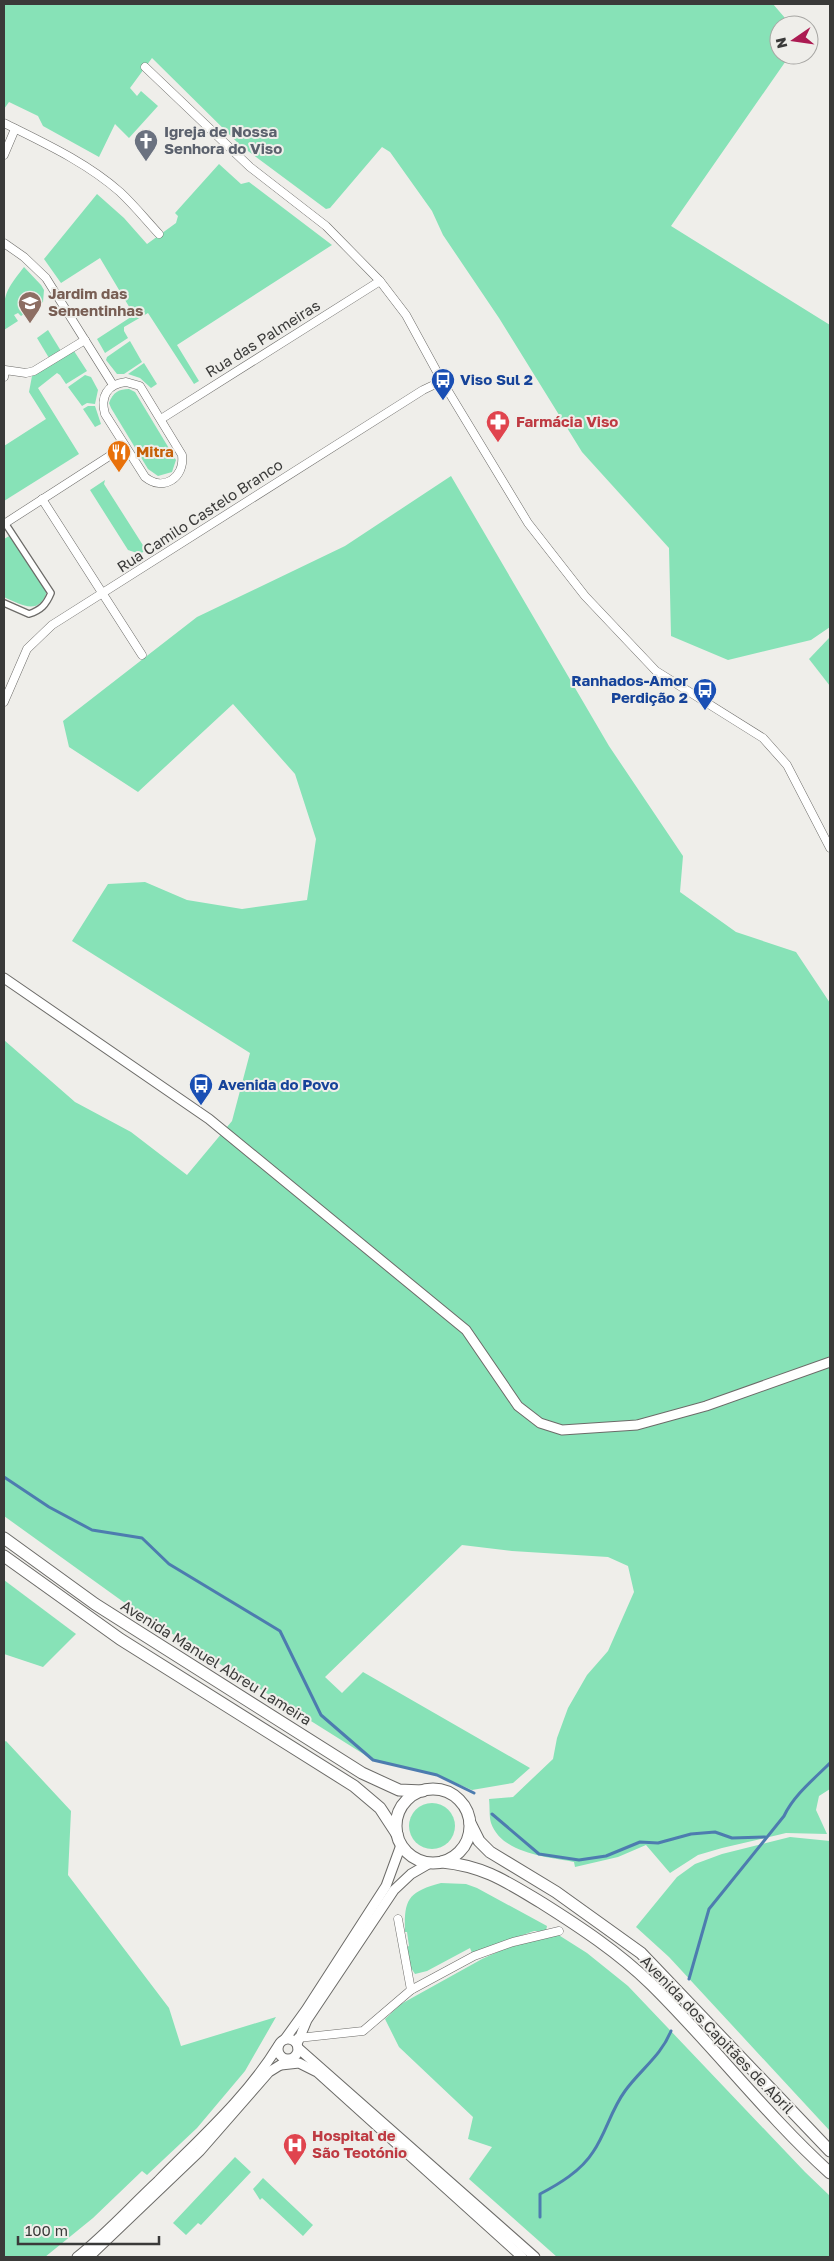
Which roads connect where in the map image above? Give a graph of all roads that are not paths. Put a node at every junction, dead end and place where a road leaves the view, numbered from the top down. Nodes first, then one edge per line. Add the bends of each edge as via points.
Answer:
1 (145, 67) dead end
2 (4, 123) edge
3 (15, 129) junction
4 (4, 155) edge
5 (159, 234) dead end
6 (4, 243) edge
7 (380, 281) junction
8 (85, 340) junction
9 (4, 377) edge
10 (442, 381) junction
11 (113, 385) junction
12 (161, 419) junction
13 (125, 446) junction
14 (42, 499) junction
15 (4, 523) edge
16 (103, 594) junction
17 (4, 602) edge
18 (142, 655) dead end
19 (4, 702) edge
20 (830, 848) edge
21 (4, 978) edge
22 (830, 1362) edge
23 (4, 1538) edge
24 (4, 1556) edge
25 (423, 1791) junction
26 (470, 1823) junction
27 (399, 1840) junction
28 (436, 1863) junction
29 (398, 1919) dead end
30 (559, 1931) dead end
31 (410, 1990) junction
32 (285, 2039) junction
33 (297, 2044) junction
34 (278, 2046) junction
35 (290, 2059) junction
36 (281, 2065) junction
37 (830, 2151) edge
38 (830, 2173) edge
39 (77, 2257) edge
40 (89, 2257) edge
41 (522, 2257) edge
42 (535, 2257) edge

1 - 7 street via 250,167 340,239
2 - 3 street
3 - 4 street
3 - 5 street via 93,172 119,192
6 - 8 street via 46,278
7 - 10 street via 406,315
7 - 12 street, Rua das Palmeiras
8 - 9 street via 34,371 5,370
8 - 11 street
10 - 16 street, Rua Camilo Castelo Branco
10 - 20 street via 528,524 585,596 656,671 763,738 787,765
11 - 12 street via 126,382 140,386
11 - 13 street via 104,394 102,405
12 - 13 street via 182,455 182,468 174,480 152,483
13 - 14 street
14 - 15 street
14 - 16 street
15 - 17 street via 51,593 47,603 29,614
16 - 18 street
16 - 19 street, Rua Camilo Castelo Branco via 38,637 27,649
21 - 22 street via 209,1119 466,1330 518,1406 540,1423 562,1430 637,1425 706,1406
23 - 25 main road, Avenida Manuel Abreu Lameira via 95,1604 362,1773 399,1790
24 - 27 main road, Avenida Manuel Abreu Lameira via 120,1639 354,1786 380,1808
25 - 26 main road via 432,1789 450,1794 464,1806
25 - 27 main road via 410,1797 401,1807 396,1820
26 - 28 main road via 466,1843 452,1858
26 - 37 main road, Avenida dos Capitães de Abril via 479,1841 490,1852 556,1892 641,1954
27 - 28 main road via 419,1861
27 - 32 street via 386,1886
28 - 33 street via 411,1874 394,1890 307,2020
28 - 38 main road, Avenida dos Capitães de Abril via 473,1866 494,1874 612,1950 650,1984
29 - 31 street
30 - 31 street via 474,1956
31 - 33 street via 363,2031
32 - 33 street
32 - 34 street
33 - 35 street via 297,2054
33 - 42 street
34 - 35 street via 280,2056
34 - 39 street via 212,2126
35 - 36 street
36 - 40 street via 270,2072 200,2151
36 - 41 street via 299,2063 317,2072

